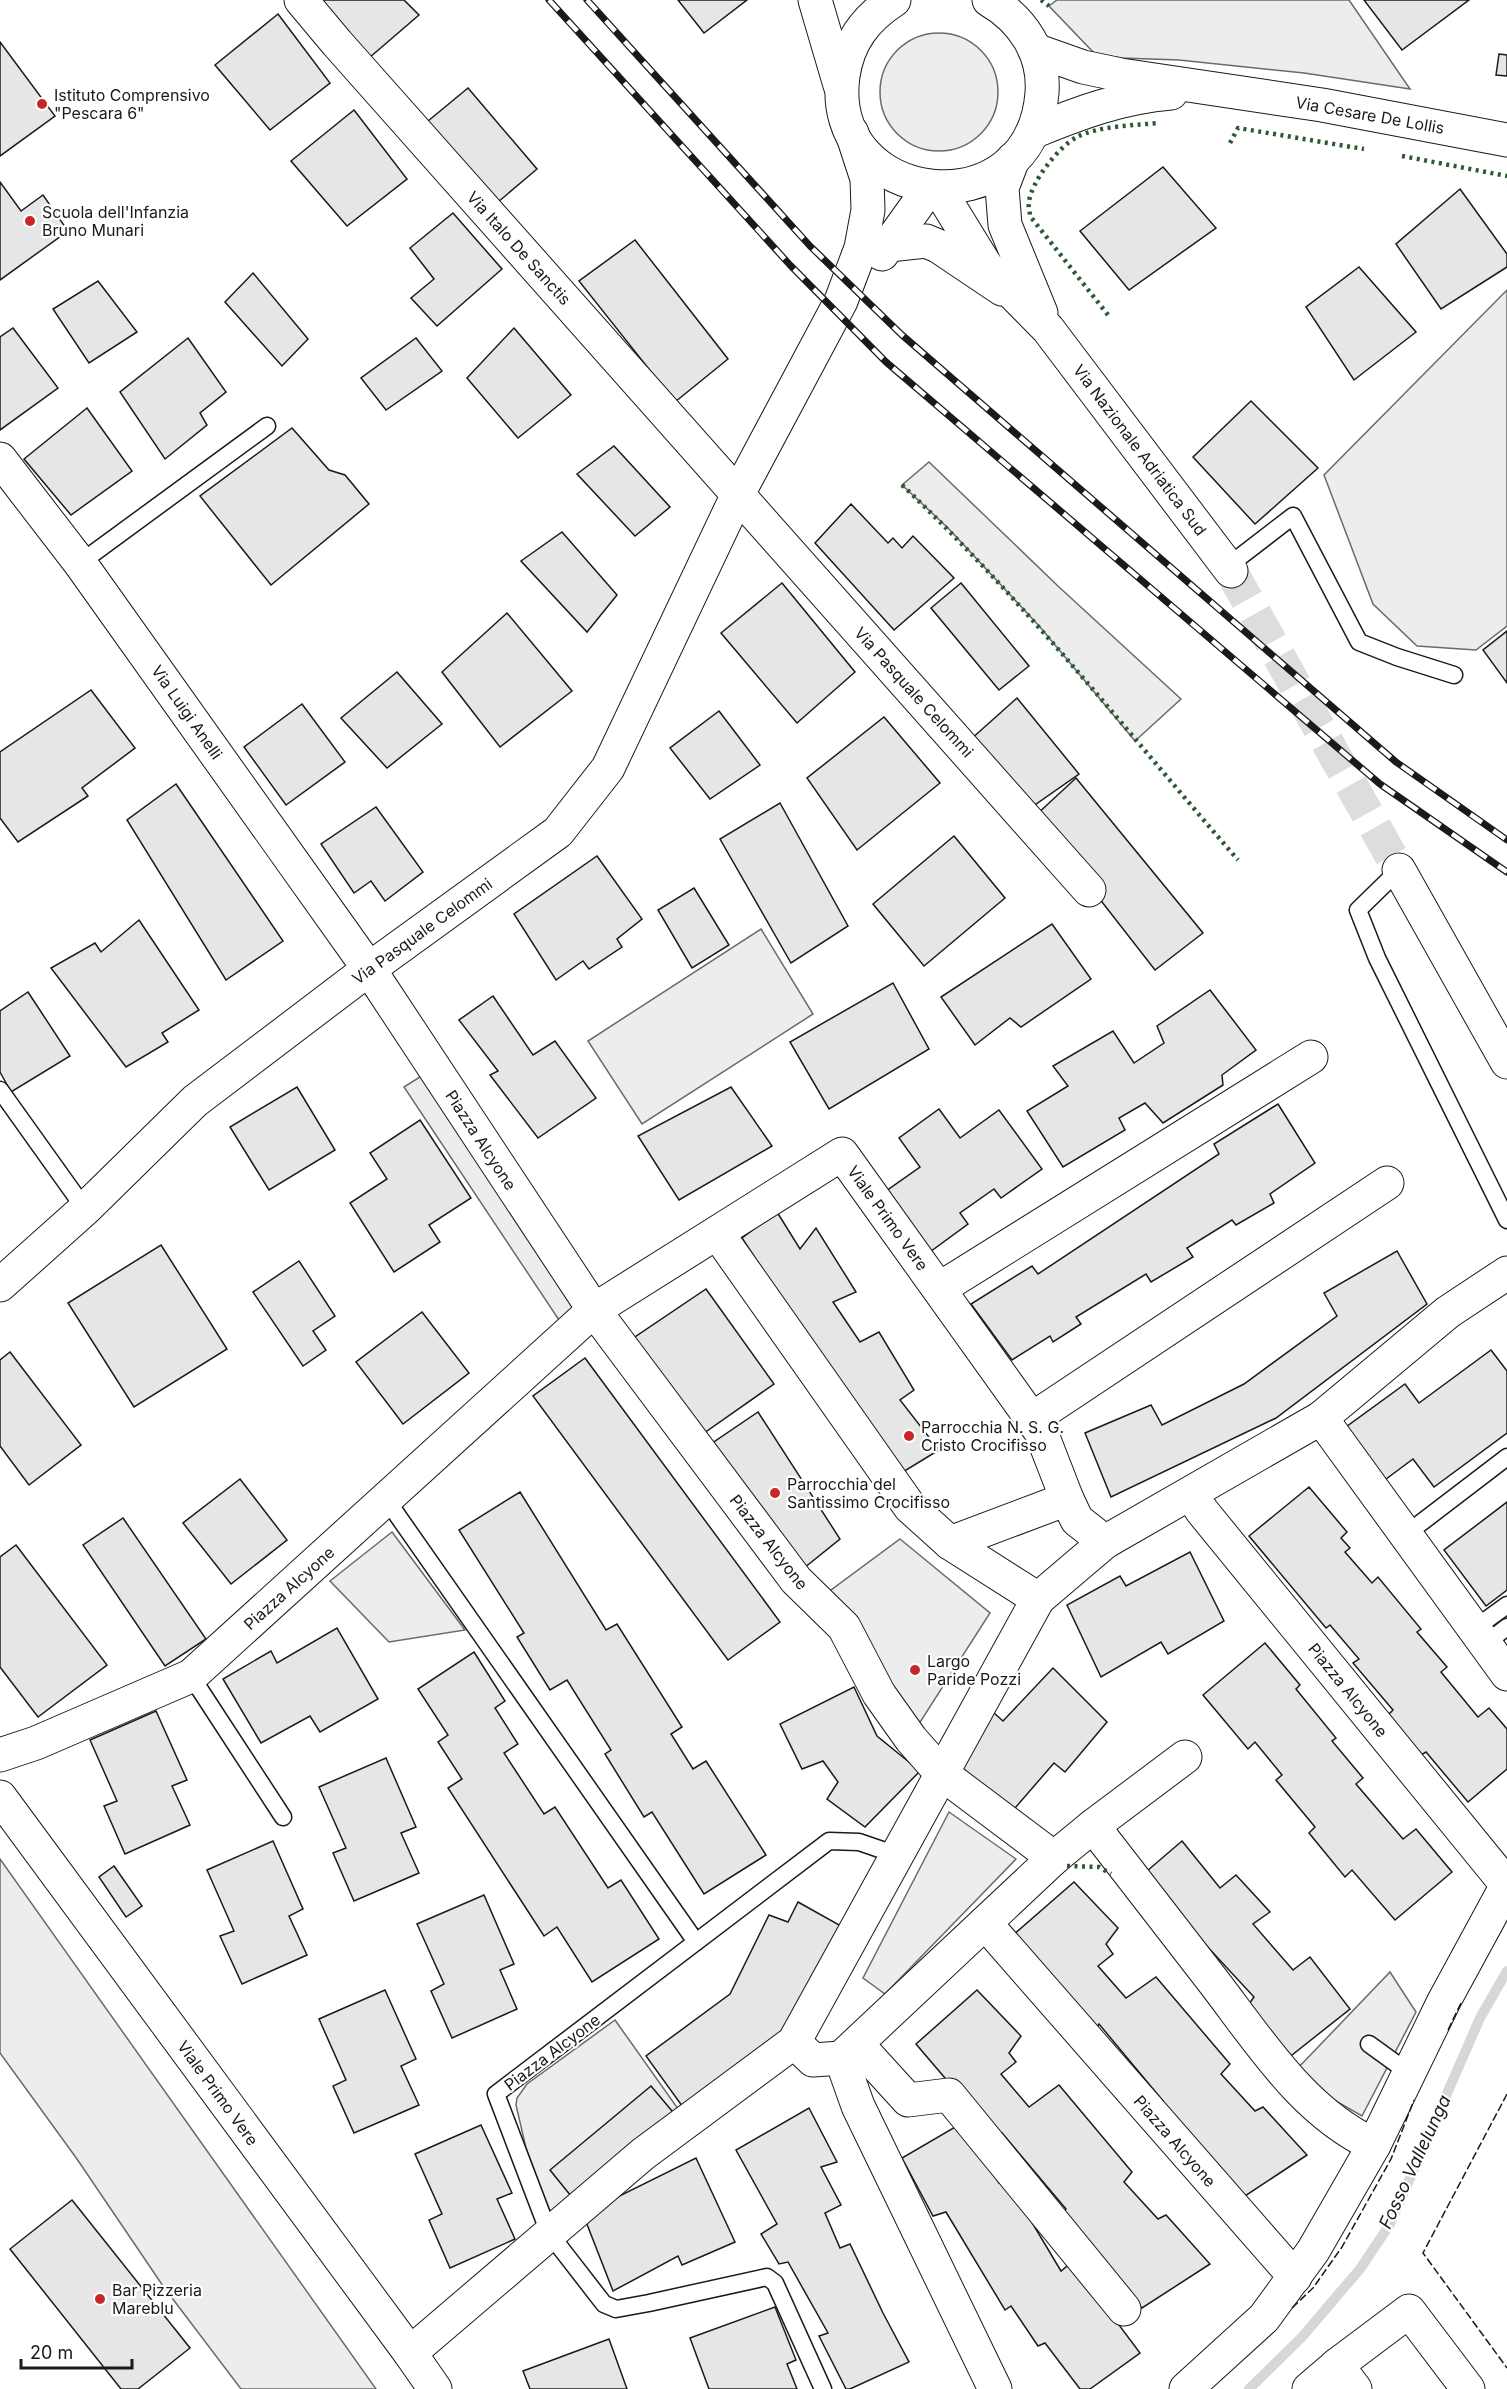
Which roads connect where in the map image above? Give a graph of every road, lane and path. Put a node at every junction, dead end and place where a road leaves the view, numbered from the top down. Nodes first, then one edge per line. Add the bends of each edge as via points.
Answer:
1 (302, 0) edge
2 (815, 0) edge
3 (894, 0) edge
4 (989, 0) edge
5 (1035, 50) junction
6 (841, 89) junction
7 (1233, 93) junction
8 (850, 128) junction
9 (1033, 132) junction
10 (1507, 140) edge
11 (1013, 159) junction
12 (934, 188) junction
13 (890, 245) junction
14 (1017, 299) junction
15 (841, 301) junction
16 (1048, 328) junction
17 (267, 426) dead end
18 (0, 459) edge
19 (738, 494) junction
20 (80, 563) junction
21 (1229, 569) joint
22 (1454, 675) dead end
23 (1399, 870) joint
24 (1089, 890) dead end
25 (369, 969) junction
26 (1311, 1057) dead end
27 (1507, 1062) edge
28 (0, 1090) edge
29 (1387, 1183) dead end
30 (85, 1209) junction
31 (1507, 1220) edge
32 (718, 1234) junction
33 (1507, 1273) edge
34 (0, 1285) edge
35 (939, 1289) junction
36 (594, 1310) junction
37 (1321, 1418) junction
38 (1032, 1419) junction
39 (1507, 1457) edge
40 (1191, 1494) junction
41 (1067, 1499) junction
42 (386, 1500) junction
43 (1406, 1536) junction
44 (1105, 1542) junction
45 (950, 1543) junction
46 (1038, 1599) junction
47 (1507, 1605) edge
48 (1489, 1634) edge
49 (1507, 1674) edge
50 (191, 1676) junction
51 (0, 1755) edge
52 (1185, 1757) dead end
53 (941, 1773) junction
54 (0, 1797) edge
55 (283, 1817) dead end
56 (1093, 1826) junction
57 (897, 1855) junction
58 (1054, 1858) junction
59 (1507, 1885) edge
60 (985, 1923) junction
61 (696, 1942) junction
62 (794, 2042) junction
63 (1369, 2044) dead end
64 (849, 2051) junction
65 (1409, 2073) junction
66 (1374, 2145) junction
67 (549, 2233) junction
68 (1295, 2277) junction
69 (1124, 2309) dead end
70 (410, 2353) junction
71 (1346, 2377) edge
72 (435, 2389) edge
73 (823, 2389) edge
74 (995, 2389) edge
75 (1186, 2389) edge
76 (1310, 2389) edge
77 (1468, 2389) edge

1 - 19 street, Via Italo De Sanctis
2 - 6 street
3 - 6 street via 876,12 857,34 845,60
4 - 5 street via 1022,27
5 - 7 street, Via Cesare De Lollis via 1083,67
5 - 9 street via 1042,91
6 - 8 street
7 - 9 street, Via Cesare De Lollis via 1151,94 1111,102
7 - 10 street, Via Cesare De Lollis via 1322,105
8 - 12 street via 874,161 900,178
8 - 15 street, Via Pasquale Celommi via 867,179 868,210 861,248
9 - 11 street
11 - 12 street via 971,184
11 - 16 street, Via Nazionale Adriatica Sud via 1002,188 1005,225
12 - 13 street, Via Pasquale Celommi
12 - 14 street, Via Nazionale Adriatica Sud via 986,266
13 - 14 street via 926,241 938,246
13 - 15 street, Via Pasquale Celommi
14 - 16 street, Via Nazionale Adriatica Sud
15 - 19 street, Via Pasquale Celommi
16 - 21 street, Via Nazionale Adriatica Sud
17 - 20 lane
18 - 20 street, Via Luigi Anelli
19 - 24 street, Via Pasquale Celommi
19 - 25 street, Via Pasquale Celommi via 608,768 558,832
20 - 25 street, Via Luigi Anelli
21 - 22 lane via 1293,516 1359,642
23 - 27 street
23 - 31 lane via 1358,910 1377,958
25 - 30 street, Via Pasquale Celommi via 195,1101
25 - 36 street, Piazza Alcyone
26 - 35 street
28 - 30 lane
29 - 38 street
30 - 34 street, Via Pasquale Celommi
32 - 35 street, Viale Primo Vere via 842,1154
32 - 36 street, Viale Primo Vere
32 - 45 street via 910,1507
33 - 37 street via 1448,1312
35 - 38 street, Viale Primo Vere
36 - 42 street, Piazza Alcyone
36 - 53 street, Piazza Alcyone via 796,1580 844,1627 879,1694
37 - 40 street
37 - 43 street
38 - 41 street, Viale Primo Vere via 1041,1432
39 - 43 lane
40 - 44 street
40 - 59 street, Piazza Alcyone
41 - 44 street via 1077,1520
41 - 45 street
42 - 50 street, Piazza Alcyone
42 - 61 lane
43 - 48 street
44 - 46 street
45 - 46 street
46 - 53 street
47 - 48 lane
48 - 49 street
50 - 51 street
50 - 55 lane
52 - 56 street
53 - 57 street
53 - 58 street, Piazza Alcyone
54 - 70 street, Viale Primo Vere
56 - 58 street
56 - 66 street via 1283,2072 1328,2118
57 - 61 lane, Piazza Alcyone via 859,1842 829,1841
57 - 62 street
58 - 60 street
59 - 65 street, Piazza Alcyone
60 - 64 street
60 - 68 street, Piazza Alcyone
61 - 67 lane, Piazza Alcyone via 496,2094
62 - 64 street via 813,2060
62 - 67 street via 643,2154
63 - 65 lane
64 - 69 street via 908,2100 949,2095
64 - 74 street via 858,2106
65 - 66 street, Piazza Alcyone
66 - 68 street, Piazza Alcyone
67 - 70 street
67 - 73 lane via 610,2308 767,2277 775,2283
68 - 75 street, Piazza Alcyone via 1264,2318
70 - 72 street, Viale Primo Vere
71 - 76 street
71 - 77 street via 1409,2312

